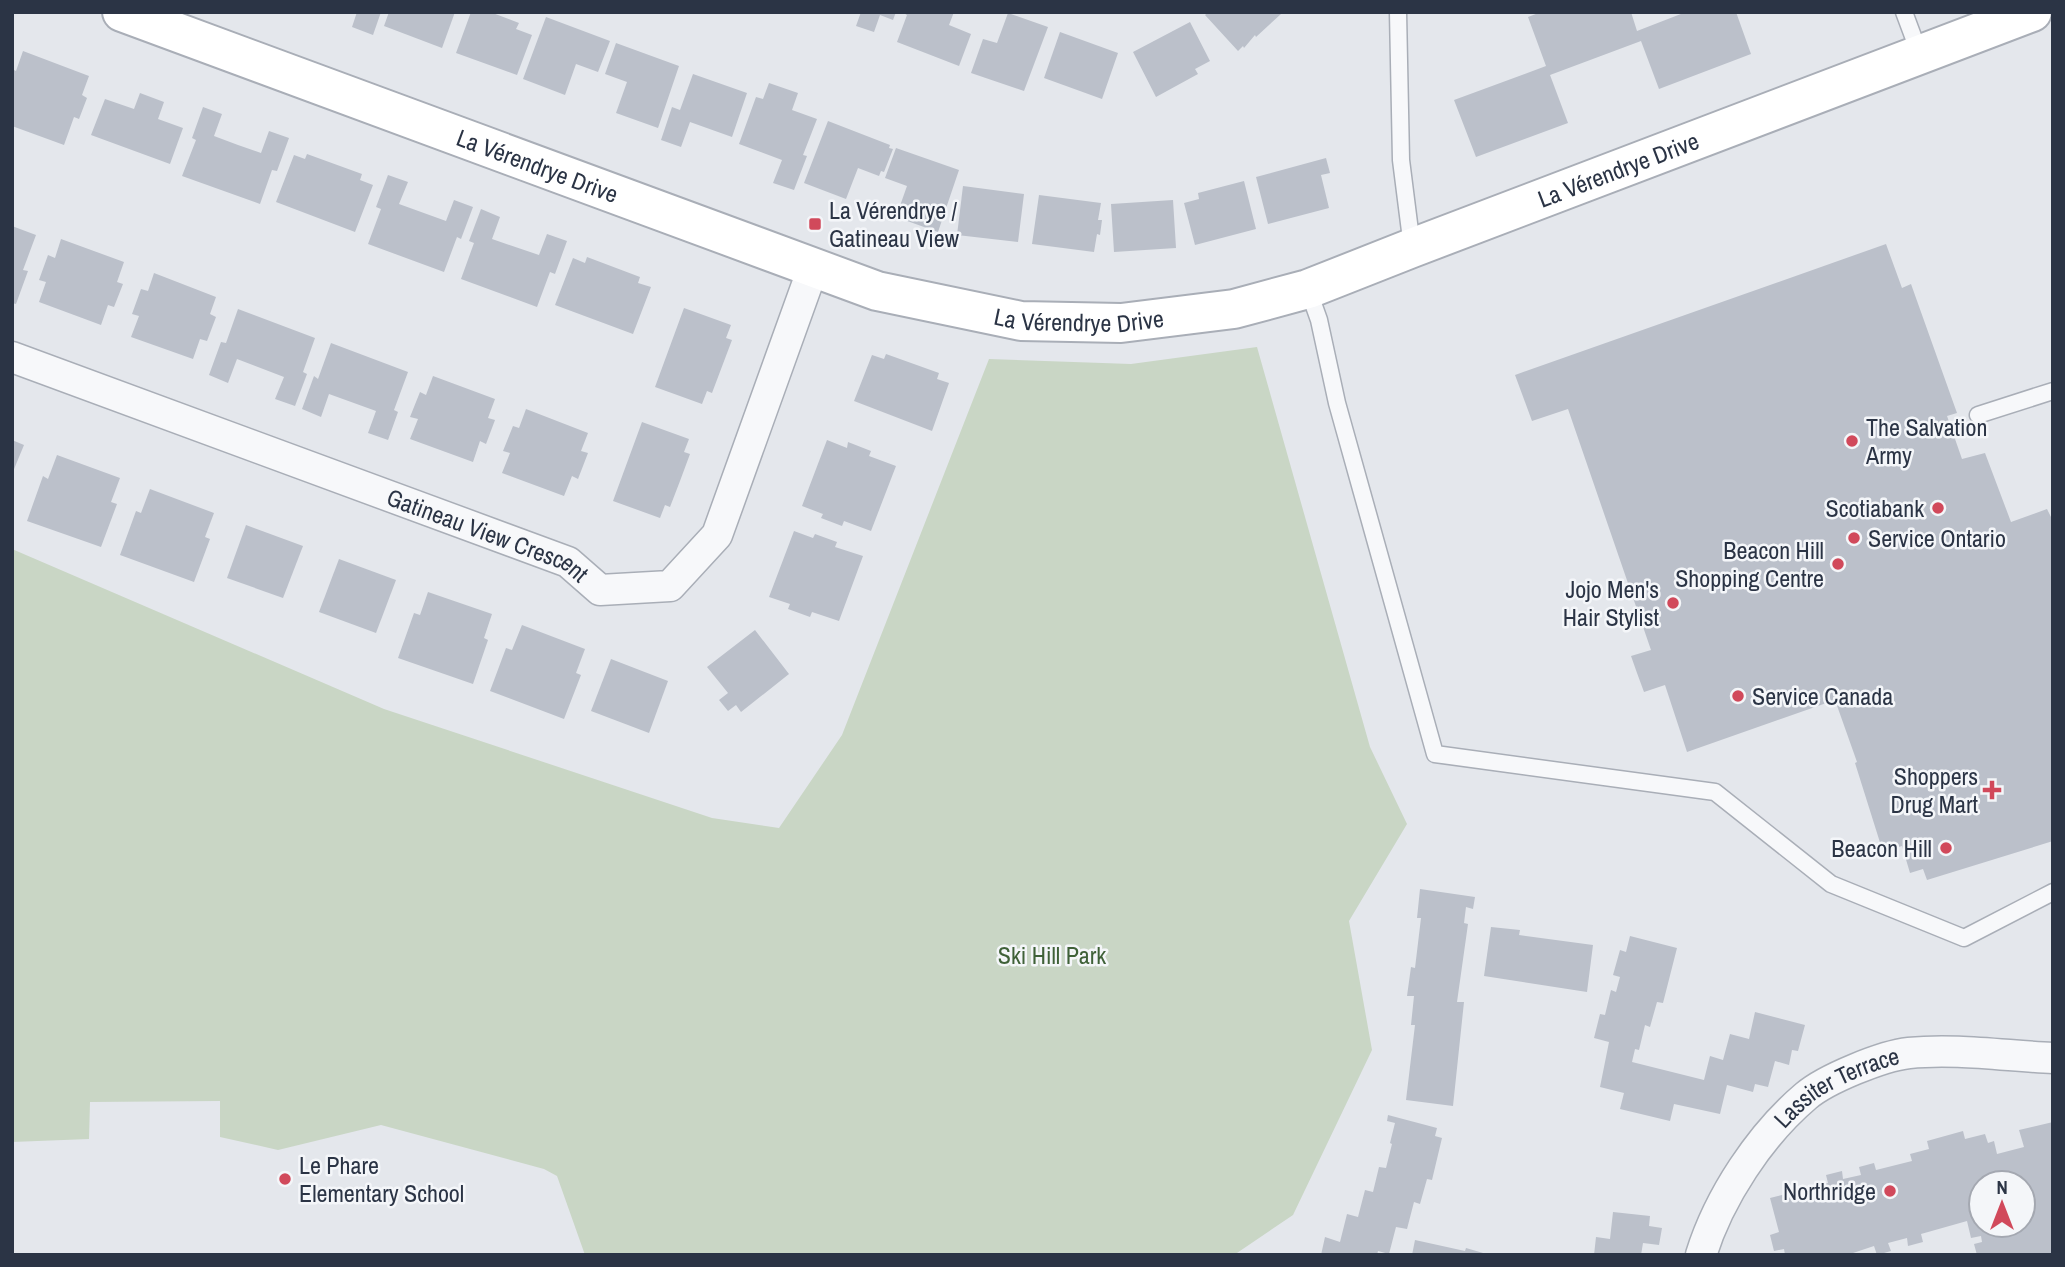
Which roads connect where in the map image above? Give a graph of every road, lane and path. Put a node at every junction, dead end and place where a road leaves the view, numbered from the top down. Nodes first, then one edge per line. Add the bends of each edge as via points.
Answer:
1 (121, 12) edge
2 (1398, 12) edge
3 (1904, 12) edge
4 (2032, 12) edge
5 (1920, 55) junction
6 (1412, 248) junction
7 (813, 268) junction
8 (1308, 289) junction
9 (12, 357) edge
10 (2053, 391) edge
11 (1978, 415) dead end
12 (2053, 892) edge
13 (2053, 1058) edge
14 (1701, 1255) edge

1 - 7 street, La Vérendrye Drive
2 - 6 lane via 1401,160
3 - 5 lane
4 - 5 street, La Vérendrye Drive
5 - 6 street, La Vérendrye Drive
6 - 8 street, La Vérendrye Drive
7 - 8 street, La Vérendrye Drive via 877,291 1021,321 1121,323 1234,309
7 - 9 street, Gatineau View Crescent via 717,535 670,586 600,590 568,562
8 - 12 lane via 1434,754 1715,792 1831,884 1964,938
10 - 11 lane
13 - 14 street, Lassiter Terrace via 1906,1053 1874,1061 1808,1094 1773,1126 1725,1197

